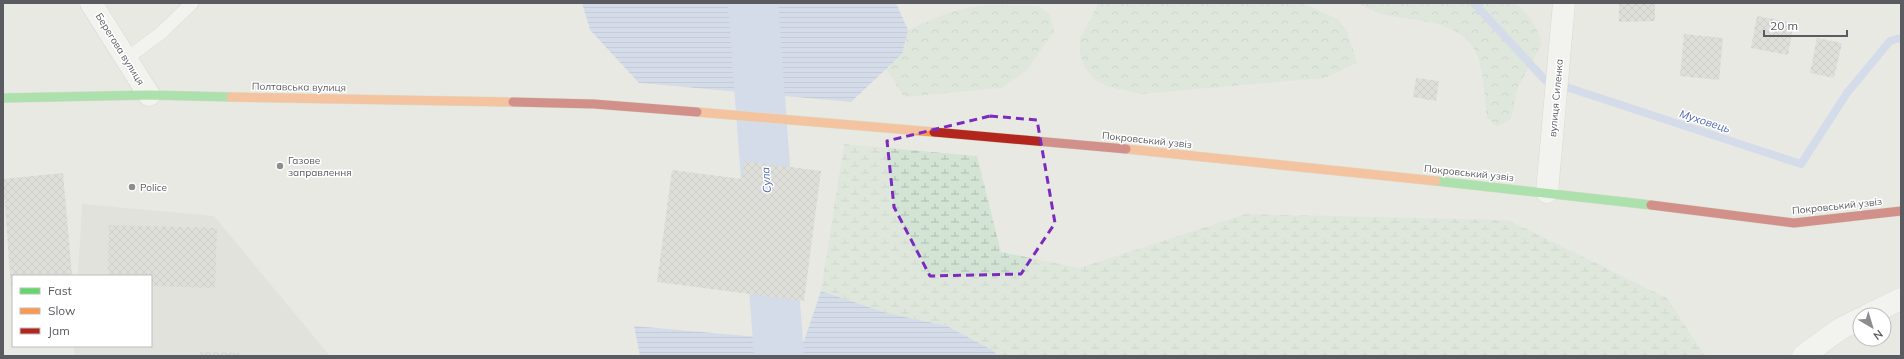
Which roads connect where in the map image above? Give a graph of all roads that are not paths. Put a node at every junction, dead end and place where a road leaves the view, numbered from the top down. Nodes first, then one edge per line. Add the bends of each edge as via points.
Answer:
1 (91, 3) edge
2 (192, 3) edge
3 (1564, 3) edge
4 (126, 59) junction
5 (149, 95) junction
6 (3, 98) edge
7 (1035, 140) joint
8 (1547, 192) junction
9 (1901, 211) edge
10 (1901, 299) edge
11 (1884, 307) edge
12 (1852, 323) edge
13 (1803, 356) edge

1 - 4 street, Берегова вулиця
2 - 4 lane via 161,33
3 - 8 street, вулиця Силенка
4 - 5 street, Берегова вулиця
5 - 6 main road, Полтавська вулиця
5 - 7 main road, Полтавська вулиця via 594,104
7 - 8 main road, Покровський узвіз
8 - 9 main road, Покровський узвіз via 1794,223
10 - 11 street
12 - 13 street

